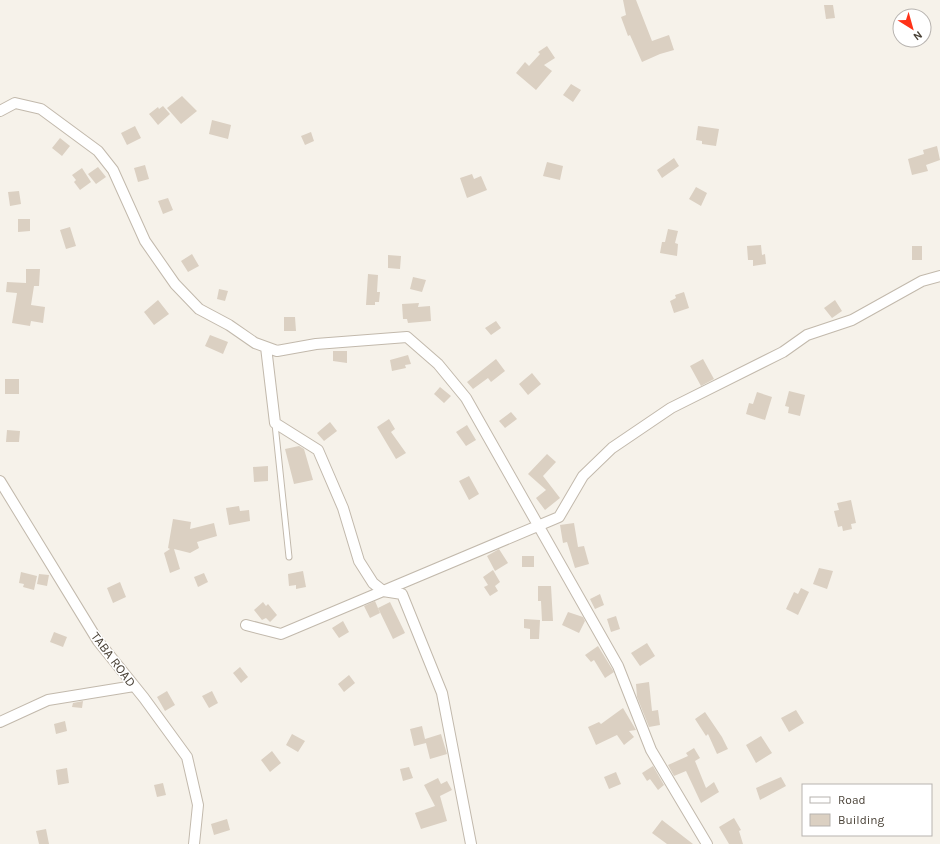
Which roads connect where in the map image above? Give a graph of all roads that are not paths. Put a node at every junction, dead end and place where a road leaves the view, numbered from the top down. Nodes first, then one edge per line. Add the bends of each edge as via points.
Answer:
1 (0, 111) edge
2 (940, 276) edge
3 (266, 347) junction
4 (275, 423) junction
5 (0, 481) edge
6 (539, 524) junction
7 (289, 557) dead end
8 (383, 591) junction
9 (246, 625) dead end
10 (134, 686) junction
11 (0, 722) edge
12 (194, 844) edge
13 (471, 844) edge
14 (707, 844) edge

1 - 3 street via 14,103 41,109 98,151 113,170 145,241 175,284 199,308 255,344
2 - 6 street via 922,281 852,320 807,335 783,352 671,408 612,448 583,476 559,517
3 - 4 street
3 - 6 street via 277,351 316,344 407,337 438,364 466,398
4 - 7 lane
4 - 8 street via 318,450 343,508 359,562
5 - 10 street, TABA ROAD via 98,641
6 - 8 street
6 - 14 street via 618,666 651,750
8 - 9 street via 281,634
8 - 13 street via 402,594 442,693
10 - 11 street via 48,700
10 - 12 street, TABA ROAD via 187,757 198,805

